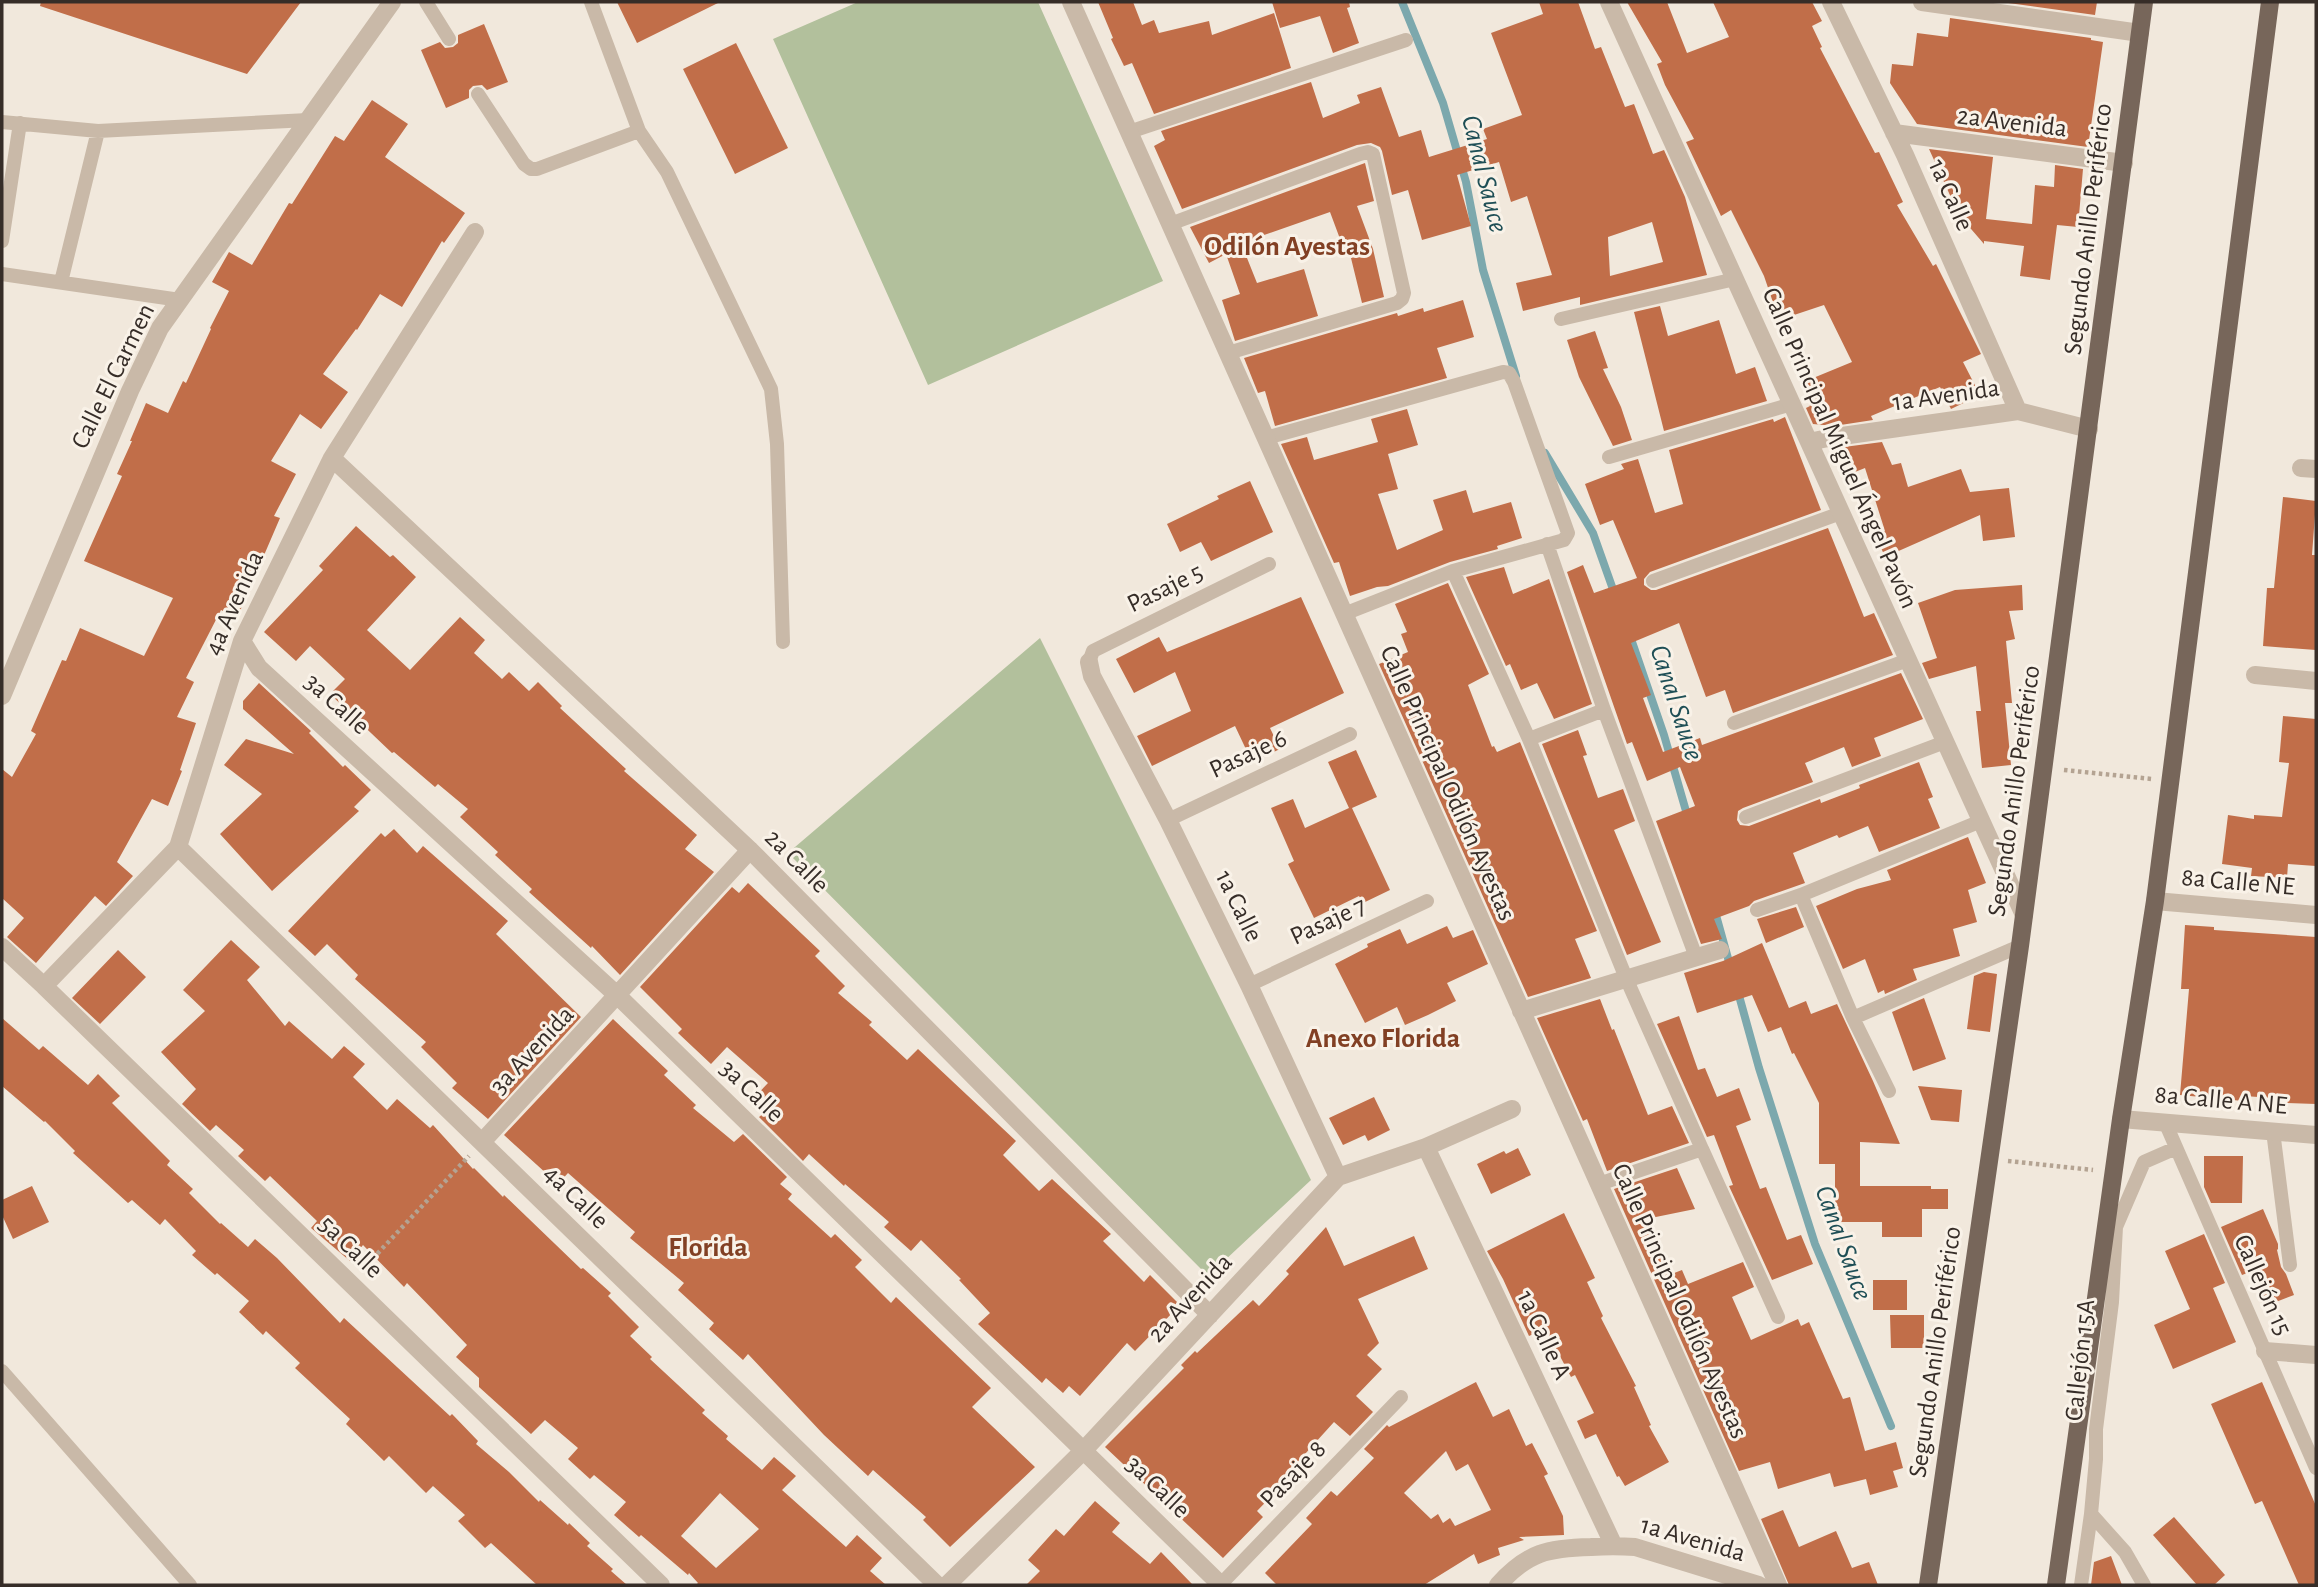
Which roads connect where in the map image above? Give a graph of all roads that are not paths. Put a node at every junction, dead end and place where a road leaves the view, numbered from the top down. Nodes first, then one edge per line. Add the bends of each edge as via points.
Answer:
1 (392, 2) edge
2 (426, 2) edge
3 (591, 2) edge
4 (1071, 2) edge
5 (1609, 2) edge
6 (1830, 2) edge
7 (1922, 2) edge
8 (2144, 2) edge
9 (2270, 2) edge
10 (2140, 33) junction
11 (449, 38) dead end
12 (1406, 40) dead end
13 (478, 94) dead end
14 (308, 120) junction
15 (2, 121) edge
16 (20, 123) junction
17 (98, 131) junction
18 (639, 131) junction
19 (1129, 132) junction
20 (1894, 132) junction
21 (2124, 163) junction
22 (1170, 223) junction
23 (475, 232) dead end
24 (2, 241) edge
25 (2, 274) edge
26 (1735, 279) junction
27 (61, 282) junction
28 (180, 300) junction
29 (1561, 319) dead end
30 (1228, 353) junction
31 (1792, 404) junction
32 (2018, 411) junction
33 (2088, 429) junction
34 (1266, 438) junction
35 (1810, 442) junction
36 (1609, 457) dead end
37 (332, 458) junction
38 (1842, 513) junction
39 (1547, 544) junction
40 (1269, 564) dead end
41 (1453, 572) junction
42 (1654, 581) dead end
43 (1345, 614) junction
44 (242, 641) junction
45 (783, 642) dead end
46 (1908, 660) junction
47 (1089, 662) joint
48 (2255, 675) dead end
49 (2316, 681) edge
50 (2, 696) edge
51 (1604, 710) junction
52 (1734, 723) dead end
53 (1350, 734) dead end
54 (1529, 739) junction
55 (1945, 742) junction
56 (1746, 817) dead end
57 (1168, 820) junction
58 (1981, 821) junction
59 (178, 847) junction
60 (750, 850) junction
61 (1801, 895) junction
62 (1427, 901) dead end
63 (2155, 901) junction
64 (1757, 910) dead end
65 (2024, 915) junction
66 (2316, 915) edge
67 (2020, 946) junction
68 (2, 947) edge
69 (1720, 950) dead end
70 (1696, 957) junction
71 (1626, 978) junction
72 (1249, 985) junction
73 (44, 986) junction
74 (618, 996) junction
75 (1521, 1011) junction
76 (1853, 1018) junction
77 (1889, 1091) dead end
78 (1512, 1109) dead end
79 (2121, 1119) junction
80 (2165, 1122) junction
81 (2273, 1131) junction
82 (2316, 1135) edge
83 (482, 1142) junction
84 (1426, 1147) junction
85 (2176, 1148) junction
86 (1702, 1149) junction
87 (1338, 1177) junction
88 (1599, 1184) junction
89 (2290, 1265) dead end
90 (1210, 1315) junction
91 (1778, 1317) dead end
92 (2265, 1351) junction
93 (2316, 1355) edge
94 (2, 1371) edge
95 (1402, 1397) dead end
96 (1083, 1451) junction
97 (2316, 1468) edge
98 (2091, 1514) junction
99 (1614, 1546) junction
100 (190, 1585) edge
101 (662, 1585) edge
102 (937, 1585) edge
103 (947, 1585) edge
104 (1220, 1585) edge
105 (1498, 1585) edge
106 (1759, 1585) edge
107 (1778, 1585) edge
108 (1928, 1585) edge
109 (2056, 1585) edge
110 (2081, 1585) edge
111 (2144, 1585) edge

1 - 14 street, Calle El Carmen
2 - 11 lane
3 - 18 lane
4 - 19 street, Calle Principal Odilón Ayestas
5 - 26 street, Calle Principal Miguel Ángel Pavón
6 - 20 street, 1a Calle
7 - 10 street
8 - 10 main road, Segundo Anillo Periférico
9 - 63 main road
10 - 21 main road, Segundo Anillo Periférico
12 - 19 lane
13 - 18 lane via 531,169
14 - 17 lane
14 - 28 street, Calle El Carmen
15 - 16 lane
16 - 17 lane
16 - 24 lane
17 - 27 lane
18 - 45 lane via 667,172 771,389
19 - 22 street, Calle Principal Odilón Ayestas
20 - 21 street, 2a Avenida
20 - 32 street, 1a Calle
21 - 33 main road, Segundo Anillo Periférico
22 - 30 street, Calle Principal Odilón Ayestas
22 - 30 lane via 1360,154 1373,154 1402,299
23 - 37 street, 4a Avenida
25 - 27 lane
26 - 29 lane
26 - 31 street, Calle Principal Miguel Ángel Pavón
27 - 28 lane
28 - 50 street, Calle El Carmen via 160,328 130,391
30 - 34 street, Calle Principal Odilón Ayestas
31 - 35 street, Calle Principal Miguel Ángel Pavón
31 - 36 lane
32 - 33 street, 1a Avenida
32 - 35 street, 1a Avenida
33 - 65 main road, Segundo Anillo Periférico
34 - 39 lane via 1509,373 1568,533 1564,540
34 - 43 street, Calle Principal Odilón Ayestas
35 - 38 street, Calle Principal Miguel Ángel Pavón
37 - 44 street, 4a Avenida
37 - 60 street, 2a Calle
38 - 42 lane
38 - 46 street, Calle Principal Miguel Ángel Pavón
39 - 41 lane
39 - 51 lane
40 - 47 lane, Pasaje 5 via 1093,651
41 - 43 lane
41 - 54 lane
43 - 75 street, Calle Principal Odilón Ayestas
44 - 59 street, 4a Avenida
44 - 74 street, 3a Calle via 259,668
46 - 52 lane
46 - 55 street, Calle Principal Miguel Ángel Pavón
47 - 57 street, 1a Calle via 1092,676
48 - 49 street
51 - 54 lane
51 - 70 lane
53 - 57 lane, Pasaje 6
54 - 71 lane
55 - 56 lane
55 - 58 street, Calle Principal Miguel Ángel Pavón
57 - 72 street, 1a Calle
58 - 61 lane
58 - 65 street, Calle Principal Miguel Ángel Pavón
59 - 73 street, 4a Avenida
59 - 83 street, 4a Calle
60 - 74 street, 3a Avenida
60 - 90 street, 2a Calle
61 - 64 lane
61 - 76 lane
62 - 72 lane, Pasaje 7
63 - 66 street, 8a Calle NE
63 - 79 main road
65 - 67 main road, Segundo Anillo Periférico
67 - 76 lane
67 - 108 main road, Segundo Anillo Periférico
68 - 73 street, 5a Calle
69 - 70 street
70 - 71 street
71 - 75 street
71 - 86 lane
72 - 87 street, 1a Calle
73 - 101 street, 5a Calle
74 - 83 street, 3a Avenida
74 - 96 street, 3a Calle
75 - 88 street, Calle Principal Odilón Ayestas
76 - 77 lane
78 - 84 street, 2a Avenida
79 - 80 street, 8a Calle A NE
79 - 109 main road
80 - 81 street, 8a Calle A NE
80 - 85 lane, Callejón 15
81 - 82 street, 8a Calle A NE
81 - 89 lane
83 - 102 street, 4a Calle
84 - 87 street, 2a Avenida
84 - 99 street, 1a Calle A
85 - 92 lane, Callejón 15
85 - 98 lane, Callejón 15A via 2144,1162 2116,1227
86 - 88 lane
86 - 91 lane
87 - 90 street, 2a Avenida
88 - 107 street, Calle Principal Odilón Ayestas
90 - 96 street, 2a Avenida
92 - 93 street
92 - 97 lane, Callejón 15
94 - 100 lane
95 - 104 lane, Pasaje 8
96 - 103 street, 2a Avenida
96 - 104 street, 3a Calle
98 - 110 lane, Callejón 15A
98 - 111 lane via 2125,1552
99 - 105 street, 1a Avenida via 1554,1548 1525,1561
99 - 106 street, 1a Avenida via 1635,1547

